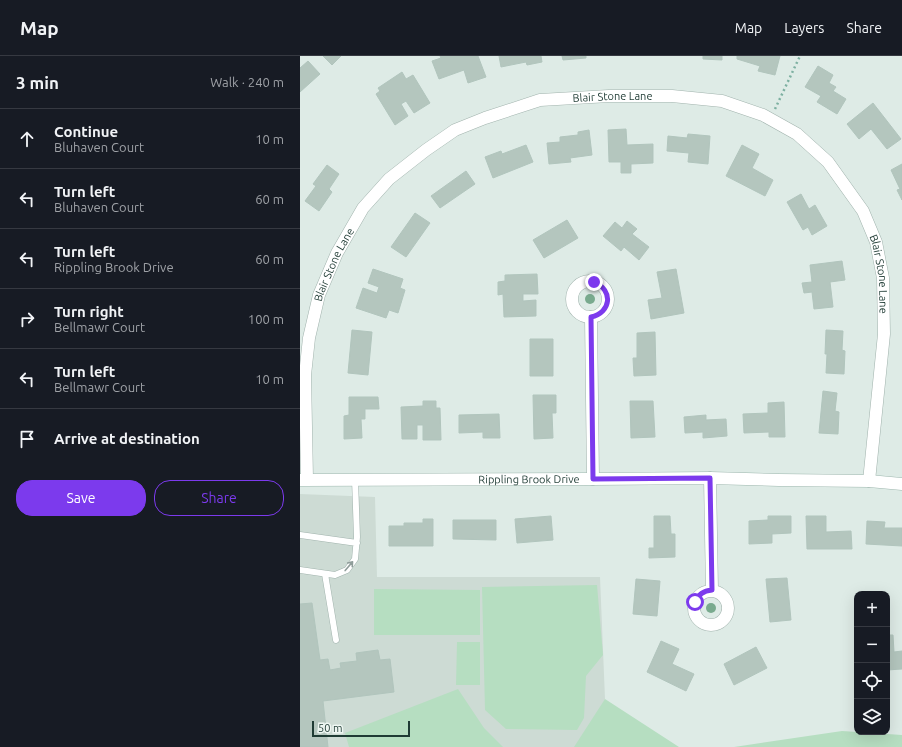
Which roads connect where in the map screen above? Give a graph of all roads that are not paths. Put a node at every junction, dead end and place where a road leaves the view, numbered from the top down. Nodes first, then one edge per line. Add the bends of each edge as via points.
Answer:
1 (591, 317) dead end
2 (710, 478) junction
3 (303, 479) edge
4 (355, 479) junction
5 (593, 479) junction
6 (869, 481) junction
7 (902, 484) edge
8 (300, 535) edge
9 (357, 543) junction
10 (300, 570) edge
11 (326, 574) junction
12 (712, 590) dead end
13 (336, 640) dead end

1 - 5 street
2 - 5 street, Rippling Brook Drive
2 - 6 street, Rippling Brook Drive
2 - 12 street
3 - 4 street, Rippling Brook Drive
3 - 6 street, Blair Stone Lane via 305,375 309,338 319,295 337,253 363,208 389,179 455,130 540,100 672,96 722,101 764,115 797,134 828,162 864,211 876,242 883,278 884,334
4 - 5 street, Rippling Brook Drive
4 - 9 lane
6 - 7 street, Rippling Brook Drive
8 - 9 lane
11 -> 9 lane via 335,575 347,570 355,559
10 - 11 lane
11 - 13 lane

